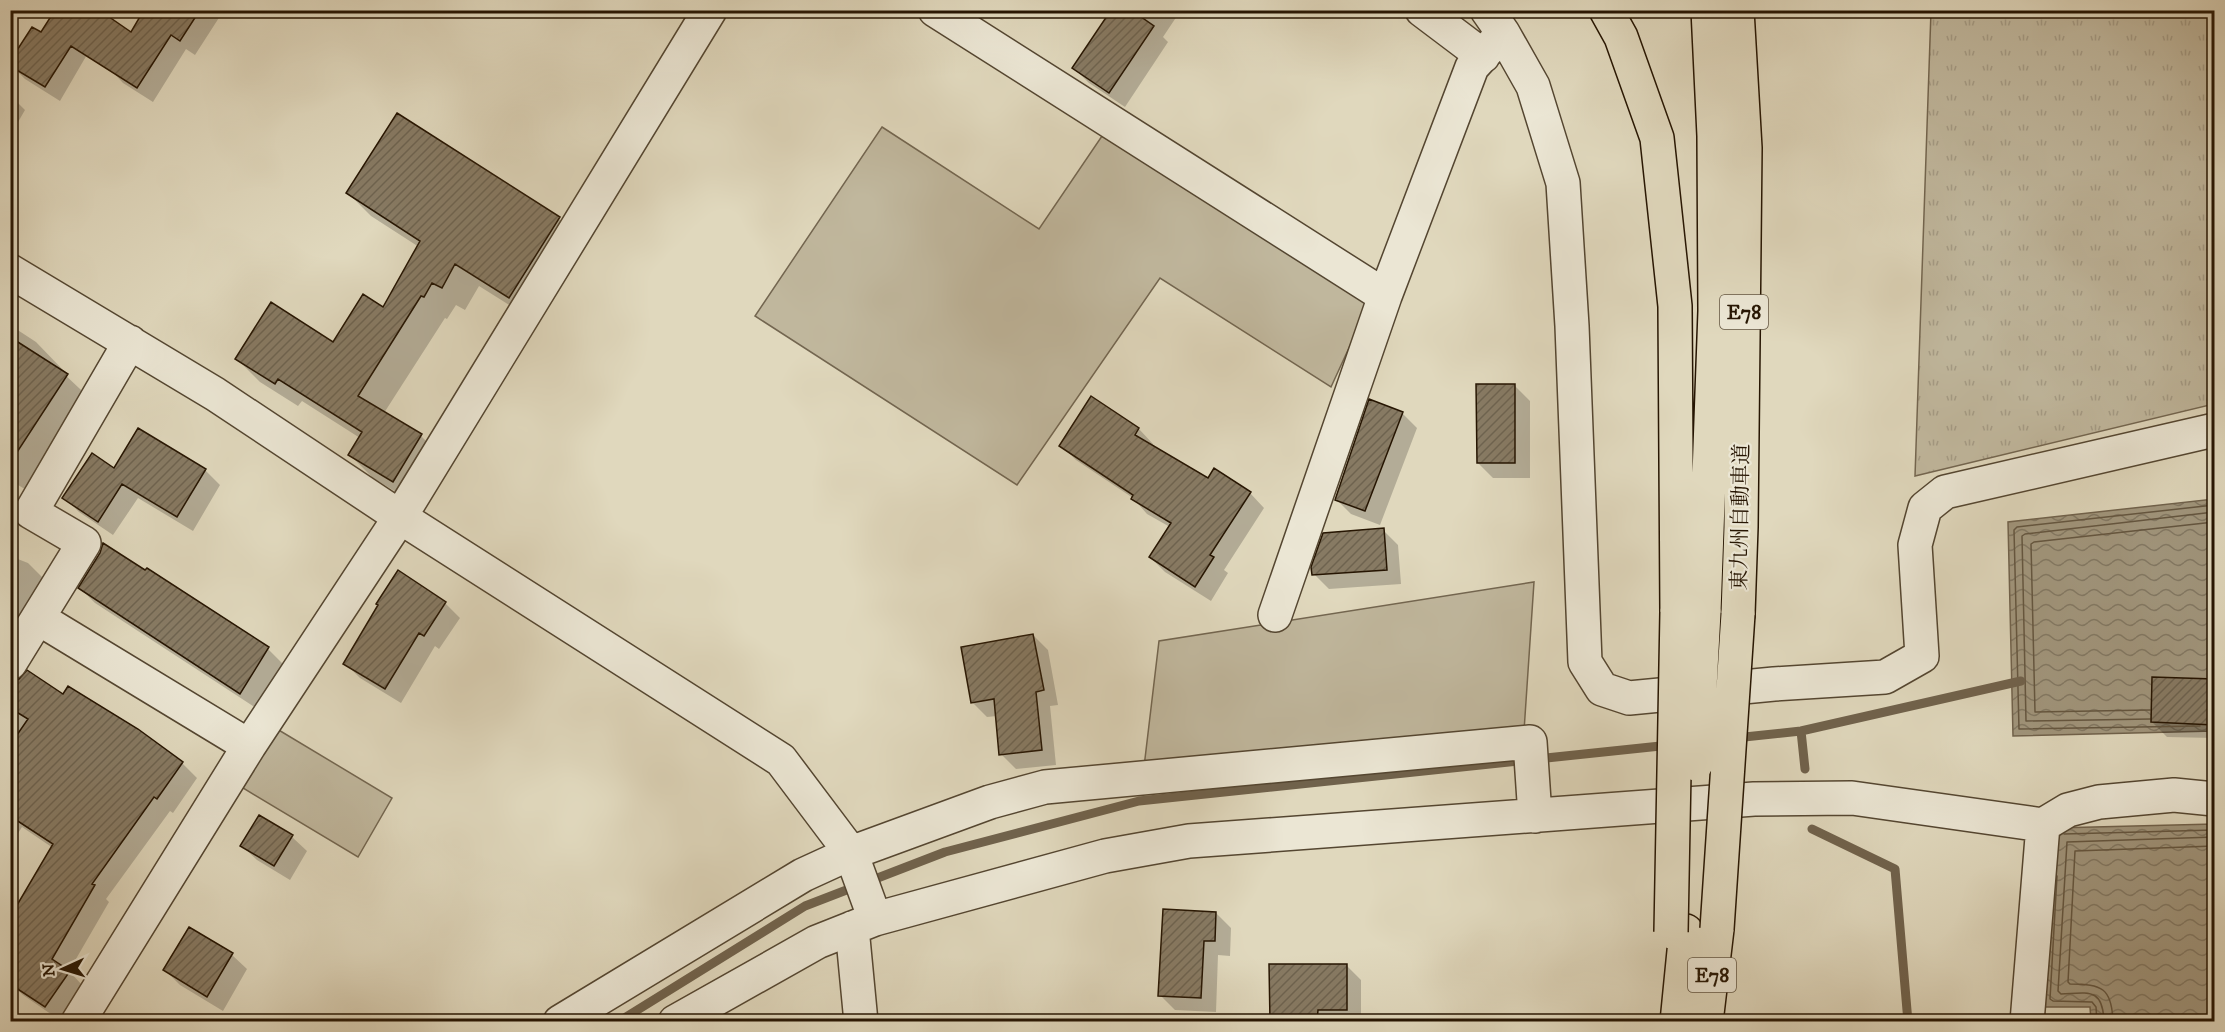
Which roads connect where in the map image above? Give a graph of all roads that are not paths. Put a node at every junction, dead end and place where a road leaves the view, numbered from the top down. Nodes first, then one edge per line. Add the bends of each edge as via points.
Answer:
1 (710, 10) edge
2 (935, 10) edge
3 (1422, 10) edge
4 (1606, 10) edge
5 (1708, 10) edge
6 (1737, 10) edge
7 (1746, 10) edge
8 (1491, 33) edge
9 (1745, 148) junction
10 (10, 271) edge
11 (1385, 296) junction
12 (130, 342) junction
13 (2214, 429) edge
14 (400, 517) junction
15 (1691, 612) junction
16 (1275, 615) dead end
17 (38, 618) junction
18 (10, 663) edge
19 (249, 746) junction
20 (2214, 799) edge
21 (1535, 816) junction
22 (2043, 825) junction
23 (851, 853) junction
24 (863, 924) junction
25 (1691, 931) junction
26 (78, 1022) edge
27 (560, 1022) edge
28 (675, 1022) edge
29 (861, 1022) edge
30 (1664, 1022) edge
31 (1677, 1022) edge
32 (1706, 1022) edge
33 (2027, 1022) edge

1 - 14 street
2 - 11 street
3 - 8 street
4 - 15 highway via 1622,37 1657,138 1675,306
5 - 15 highway, 東九州自動車道 / E78 via 1716,311
6 - 9 highway, 東九州自動車道 / E78
7 - 9 highway
8 - 11 street via 1472,68
8 - 13 street via 1533,86 1563,183 1585,662 1602,689 1629,698 1885,677 1922,656 1915,544 1925,508 1945,492
9 - 25 highway, 東九州自動車道 / E78, bridge via 1738,614
10 - 12 street
11 - 16 street
12 - 14 street via 215,393
12 - 17 street via 31,512 84,543
14 - 19 street
14 - 23 street via 781,760
15 - 25 highway, 東九州自動車道 / E78, bridge
17 - 18 street
17 - 19 street
19 - 26 street
20 - 22 street via 2174,795 2099,802 2068,810
21 - 22 street via 1754,799 1852,798
21 - 23 street via 1530,742 1045,787 990,802
21 - 24 street via 1189,841 1105,856
22 - 33 street
23 - 24 street
23 - 27 street via 802,875
24 - 28 street via 817,942
24 - 29 street
25 - 30 highway
25 - 31 highway, 東九州自動車道 / E78
25 - 32 highway, 東九州自動車道 / E78

